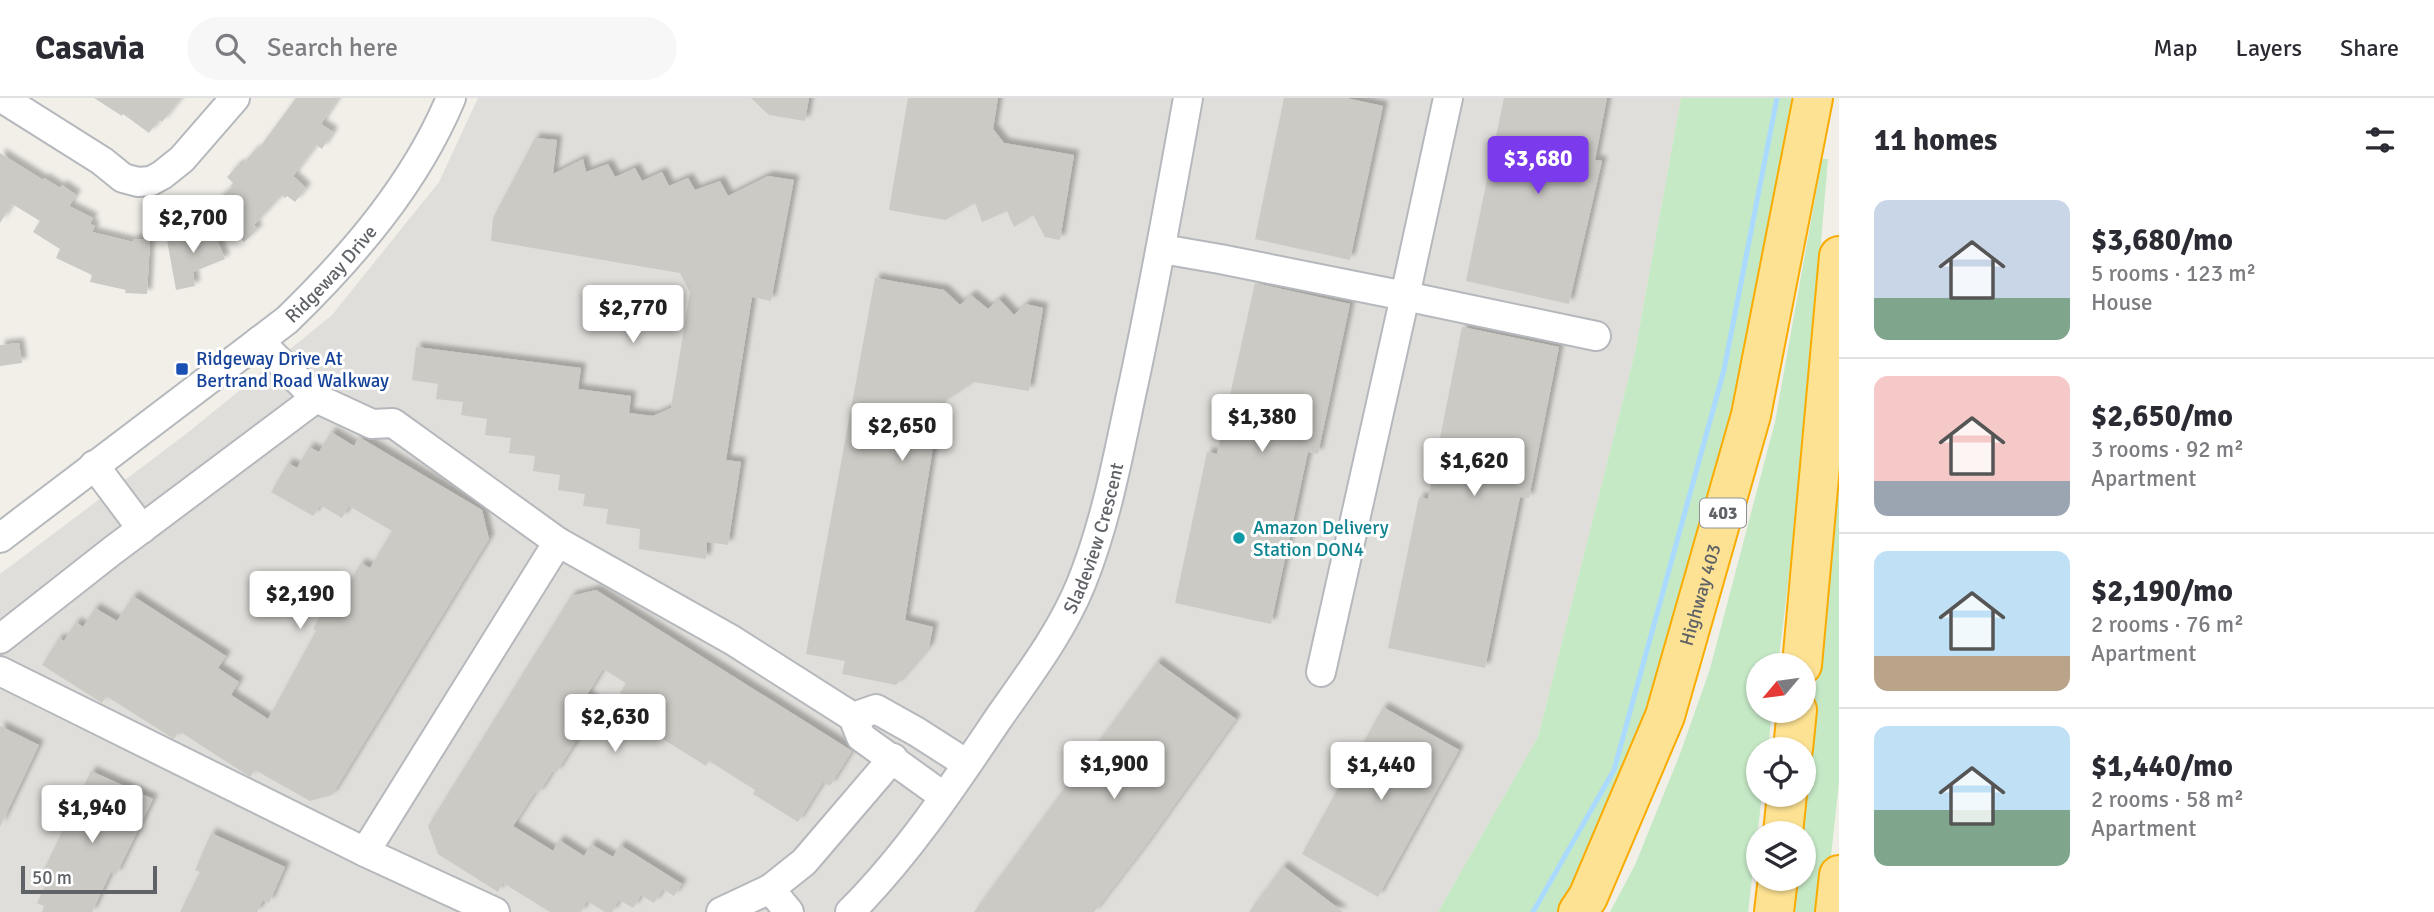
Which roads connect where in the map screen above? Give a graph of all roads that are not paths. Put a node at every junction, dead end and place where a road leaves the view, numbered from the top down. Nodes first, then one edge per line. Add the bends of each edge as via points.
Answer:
1 (2, 98) edge
2 (235, 98) edge
3 (451, 98) edge
4 (1188, 98) edge
5 (1448, 98) edge
6 (1813, 98) edge
7 (1162, 249) junction
8 (1839, 256) edge
9 (1405, 296) junction
10 (1596, 336) dead end
11 (259, 341) junction
12 (316, 398) junction
13 (94, 465) junction
14 (142, 529) junction
15 (0, 538) edge
16 (558, 542) junction
17 (0, 639) edge
18 (1803, 653) edge
19 (0, 671) edge
20 (1321, 672) dead end
21 (853, 717) junction
22 (893, 758) junction
23 (967, 764) junction
24 (943, 796) junction
25 (365, 852) junction
26 (1839, 875) edge
27 (770, 889) junction
28 (1776, 891) edge
29 (495, 912) edge
30 (721, 912) edge
31 (789, 912) edge
32 (850, 912) edge
33 (1578, 912) edge
34 (1774, 912) edge
35 (1835, 912) edge

1 - 2 street via 123,178 138,182 162,175 181,159
3 - 11 street, Ridgeway Drive via 408,178 354,250 287,320
4 - 7 street, Sladeview Crescent
5 - 9 street
6 - 33 highway, Highway 403 / 403 via 1751,415 1665,716
7 - 9 street
7 - 23 street, Sladeview Crescent via 1109,497 1081,583 1040,658
8 - 18 highway
9 - 10 street
9 - 20 street
11 - 12 street
11 - 13 street, Ridgeway Drive
12 - 14 street
12 - 16 street via 372,425 393,423
13 - 14 street
13 - 15 street, Ridgeway Drive
14 - 17 street
16 - 21 street via 732,640
16 - 25 street
19 - 25 street
21 - 22 street via 861,737
21 - 23 street via 876,709
22 - 24 street
22 - 27 street via 804,862
23 - 24 street, Sladeview Crescent
24 - 32 street, Sladeview Crescent via 905,851
25 - 29 street
26 - 35 highway
27 - 30 street
27 - 31 street
28 - 34 highway

